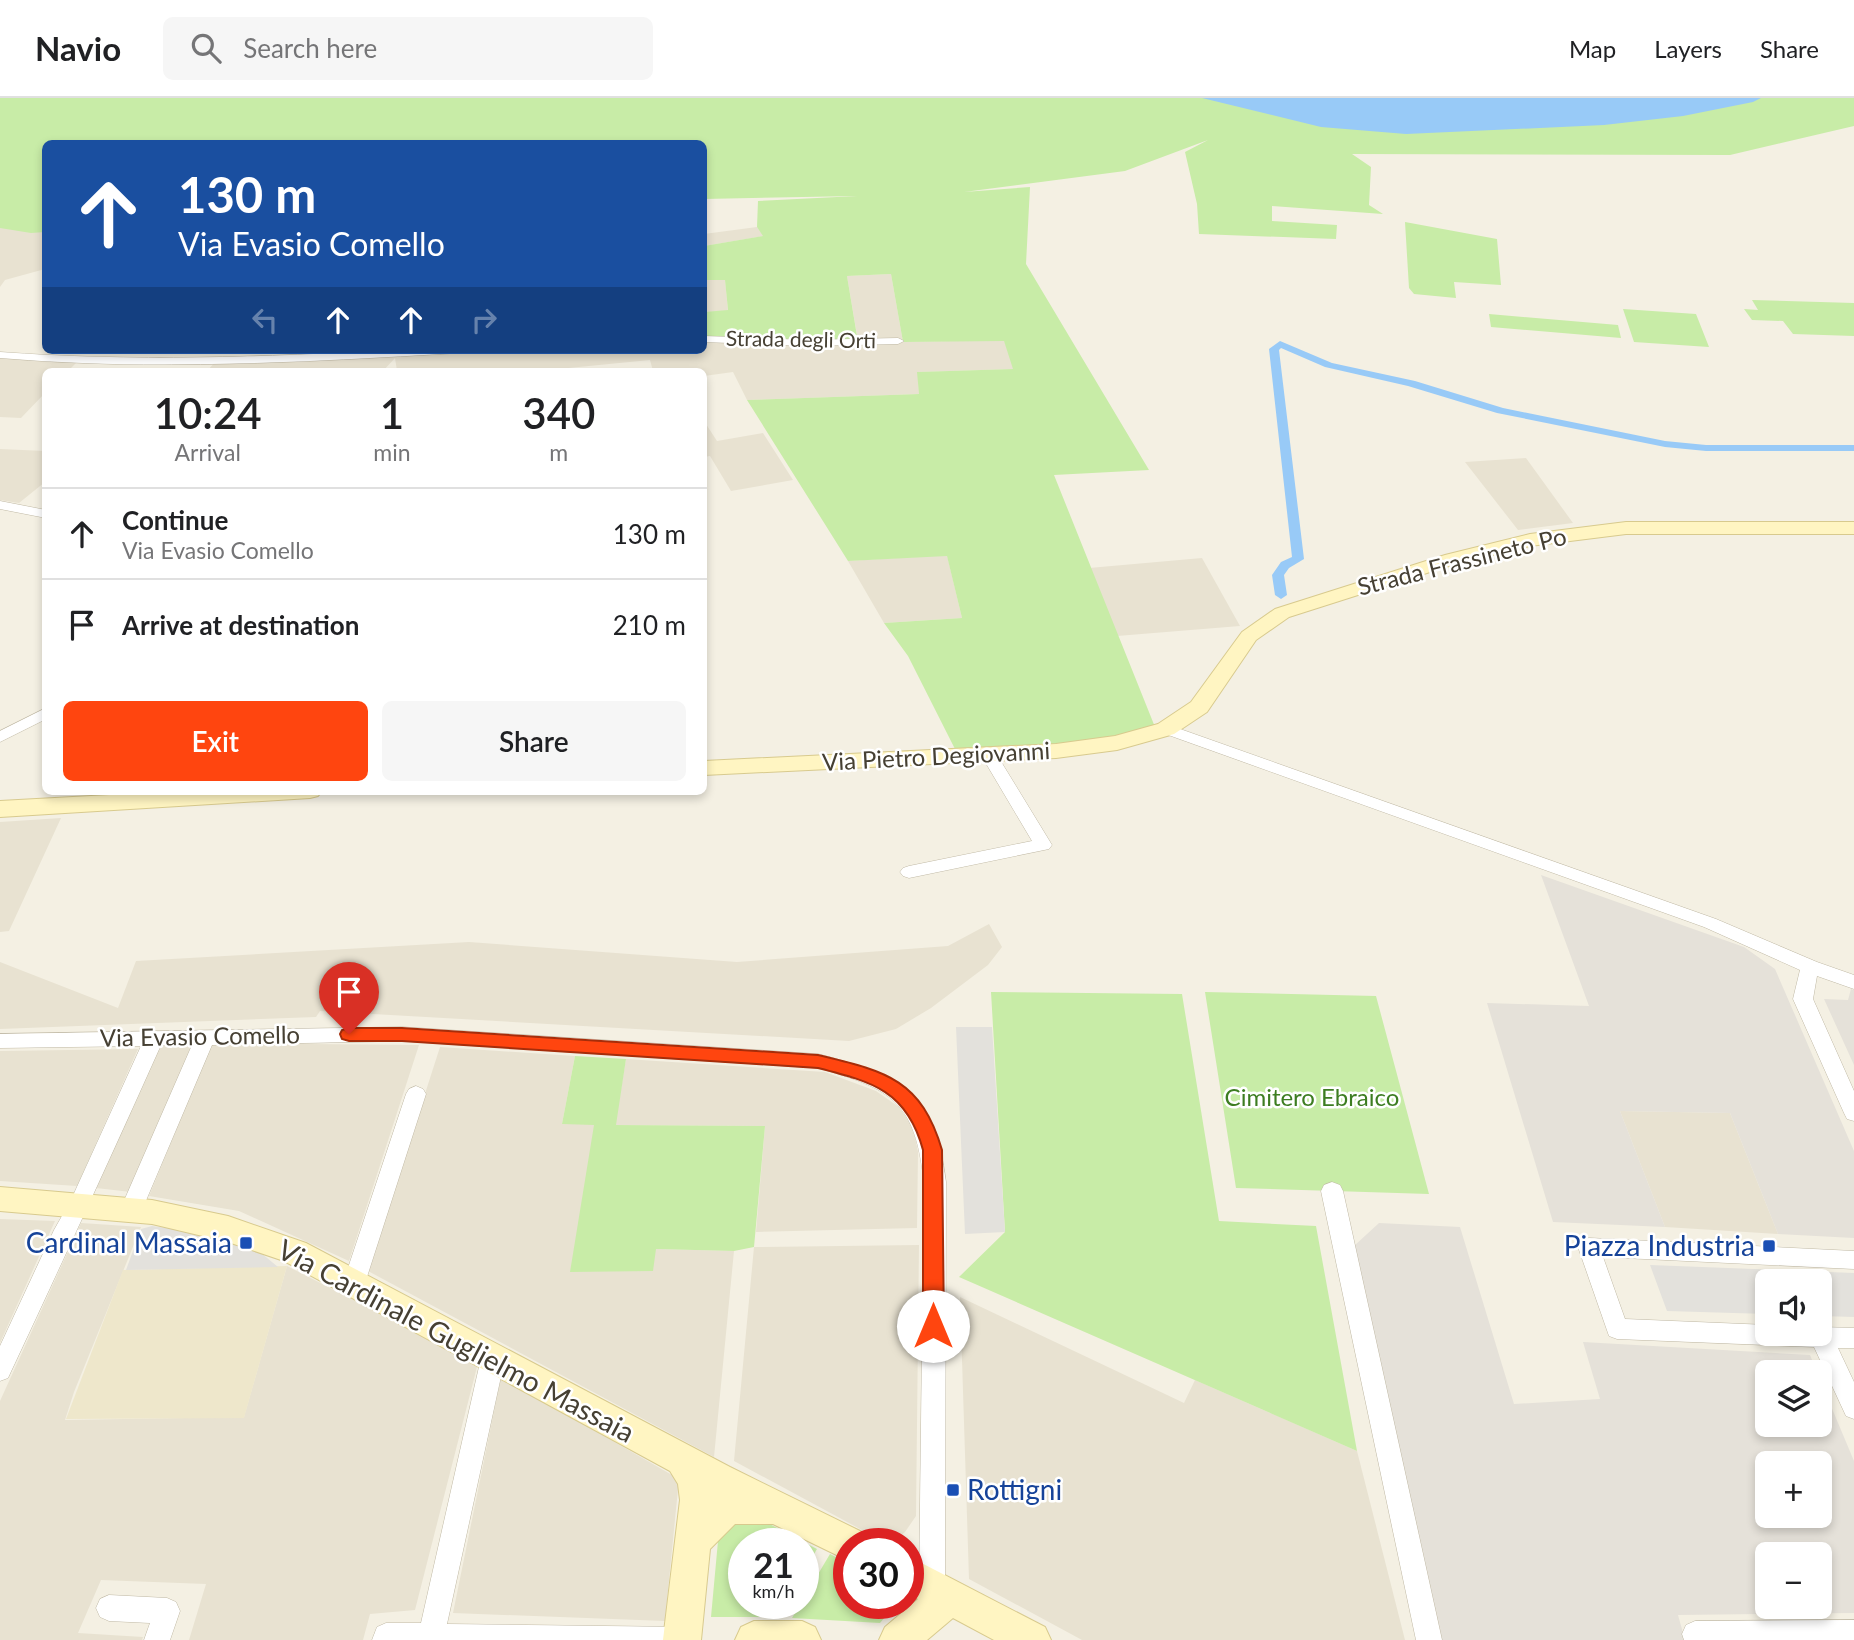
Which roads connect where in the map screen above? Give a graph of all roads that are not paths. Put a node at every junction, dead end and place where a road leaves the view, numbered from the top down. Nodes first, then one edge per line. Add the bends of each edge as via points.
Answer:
1 (707, 339) edge
2 (898, 341) dead end
3 (370, 354) edge
4 (0, 355) edge
5 (0, 505) edge
6 (42, 512) edge
7 (1854, 528) edge
8 (42, 715) edge
9 (1166, 729) junction
10 (0, 737) edge
11 (989, 755) junction
12 (707, 768) edge
13 (241, 795) edge
14 (0, 809) edge
15 (909, 872) dead end
16 (1810, 967) junction
17 (1854, 982) edge
18 (206, 1037) junction
19 (155, 1038) junction
20 (0, 1041) edge
21 (416, 1094) dead end
22 (1854, 1113) edge
23 (1332, 1191) dead end
24 (0, 1199) edge
25 (80, 1204) junction
26 (131, 1210) junction
27 (1854, 1260) edge
28 (354, 1283) junction
29 (1755, 1335) edge
30 (1832, 1338) edge
31 (1854, 1338) edge
32 (1826, 1346) edge
33 (493, 1358) junction
34 (0, 1371) edge
35 (1854, 1408) edge
36 (682, 1460) junction
37 (790, 1514) junction
38 (833, 1536) edge
39 (694, 1541) junction
40 (930, 1586) edge
41 (109, 1608) dead end
42 (1854, 1633) edge
43 (1695, 1634) dead end
44 (431, 1636) junction
45 (756, 1639) edge
46 (157, 1640) edge
47 (385, 1640) edge
48 (682, 1640) edge
49 (803, 1640) edge
50 (898, 1640) edge
51 (1032, 1640) edge
52 (1429, 1640) edge

1 - 2 street, Strada degli Orti
3 - 4 street via 194,362
5 - 6 street
7 - 9 street, Strada Frassineto Po via 1626,528 1530,540 1445,561 1309,604 1265,623 1244,642 1199,707
8 - 10 street
9 - 11 street, Via Pietro Degiovanni via 1091,748
9 - 16 street via 1710,923
11 - 12 street, Via Pietro Degiovanni
11 - 15 street via 1044,845
13 - 14 street
16 - 17 street
16 - 22 street via 1803,999
18 - 19 street, Via Evasio Comello
18 - 26 street
18 - 40 street, Via Evasio Comello via 402,1034 818,1061 860,1072 911,1102 925,1124 933,1150 935,1195
19 - 20 street, Via Evasio Comello
19 - 25 street
21 - 28 street
23 - 52 street
24 - 25 street, Via Cardinale Guglielmo Massaia
25 - 26 street, Via Cardinale Guglielmo Massaia
25 - 34 street
26 - 28 street, Via Cardinale Guglielmo Massaia via 228,1229 303,1255
27 - 29 street via 1589,1247 1617,1329
28 - 33 street, Via Cardinale Guglielmo Massaia
30 - 31 street
32 - 35 street
33 - 36 street, Via Cardinale Guglielmo Massaia
33 - 44 street
36 - 37 street, Via Cardinale Guglielmo Massaia
36 - 39 street via 695,1479
37 - 38 street, Via Cardinale Guglielmo Massaia
37 - 39 street via 741,1505 720,1511
39 - 48 street
40 - 50 street
40 - 51 street
41 - 46 street via 167,1611
42 - 43 street
44 - 47 street via 386,1636
44 - 48 street
45 - 49 street

